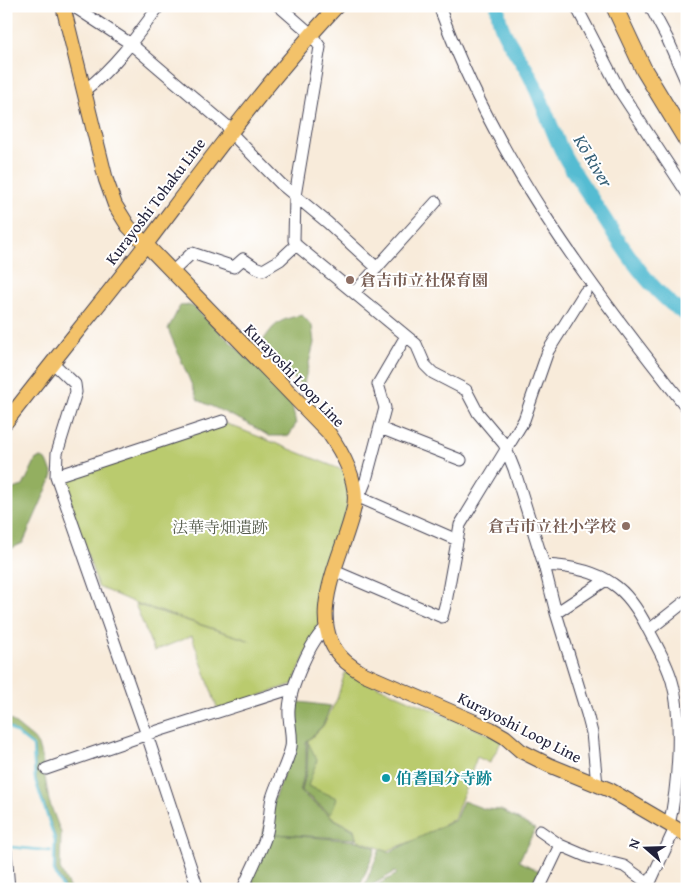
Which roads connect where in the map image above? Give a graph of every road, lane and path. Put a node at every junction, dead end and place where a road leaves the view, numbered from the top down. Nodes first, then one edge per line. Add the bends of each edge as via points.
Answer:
1 (66, 6) edge
2 (159, 6) edge
3 (279, 6) edge
4 (337, 6) edge
5 (439, 6) edge
6 (576, 6) edge
7 (614, 6) edge
8 (622, 6) edge
9 (650, 6) edge
10 (311, 34) junction
11 (131, 44) junction
12 (687, 83) edge
13 (85, 90) junction
14 (687, 128) edge
15 (230, 132) junction
16 (687, 141) edge
17 (687, 193) edge
18 (295, 196) junction
19 (436, 202) dead end
20 (146, 244) junction
21 (296, 245) junction
22 (377, 268) junction
23 (172, 272) junction
24 (585, 292) dead end
25 (354, 293) junction
26 (406, 336) junction
27 (52, 362) junction
28 (687, 408) edge
29 (222, 421) dead end
30 (6, 422) edge
31 (380, 428) junction
32 (506, 449) junction
33 (461, 460) dead end
34 (56, 476) junction
35 (354, 495) junction
36 (457, 540) junction
37 (544, 565) junction
38 (339, 573) dead end
39 (606, 580) junction
40 (687, 600) edge
41 (556, 613) junction
42 (327, 627) junction
43 (649, 630) junction
44 (293, 688) junction
45 (687, 700) edge
46 (677, 708) junction
47 (146, 735) junction
48 (46, 769) dead end
49 (597, 785) junction
50 (687, 801) edge
51 (674, 802) junction
52 (677, 829) edge
53 (540, 831) dead end
54 (560, 845) junction
55 (6, 851) edge
56 (648, 887) edge
57 (9, 889) edge
58 (198, 889) edge
59 (243, 889) edge
60 (539, 889) edge

1 - 11 street
1 - 13 main road, Kurayoshi Loop Line
2 - 11 street
3 - 10 street
4 - 10 main road, Kurayoshi Tohaku Line
5 - 28 street via 478,99 506,153 557,235
6 - 17 street via 620,91
7 - 16 highway via 644,70
8 - 14 highway via 651,66
9 - 12 street
10 - 15 main road, Kurayoshi Tohaku Line
10 - 18 street via 320,48
11 - 13 street
11 - 15 street
13 - 20 main road, Kurayoshi Loop Line via 115,205 128,226
15 - 18 street
15 - 20 main road, Kurayoshi Tohaku Line
18 - 21 street
18 - 22 street
19 - 22 street
20 - 23 main road, Kurayoshi Loop Line
20 - 27 main road, Kurayoshi Tohaku Line
21 - 23 street via 263,270 243,259 234,266 192,254
21 - 25 street
22 - 25 street
23 - 35 main road, Kurayoshi Loop Line via 328,432 352,478
24 - 32 street via 548,351 524,420
25 - 26 street
26 - 31 street via 378,384 385,408
26 - 32 street via 416,344 432,373 466,390 478,413
27 - 30 main road, Kurayoshi Tohaku Line
27 - 34 street via 75,384 76,392 57,452
29 - 34 street
31 - 33 street
31 - 35 street via 366,480 362,490
32 - 36 street via 460,525
32 - 37 street
34 - 47 street
35 - 36 street
35 - 42 main road, Kurayoshi Loop Line via 354,506 327,595
36 - 38 street via 442,617
37 - 39 street via 576,568
37 - 41 street
39 - 41 street
39 - 43 street via 631,601
40 - 43 street
41 - 49 street via 592,734
42 - 44 street via 321,631 309,652
42 - 49 main road, Kurayoshi Loop Line via 337,651 362,673 491,729 521,752
43 - 46 street via 672,680
44 - 47 street
44 - 59 street via 289,709 290,748 272,799 266,836
45 - 46 street
46 - 51 street
47 - 48 street
47 - 58 street
49 - 52 main road, Kurayoshi Loop Line
50 - 51 street
51 - 52 street
52 - 56 street
53 - 54 street
54 - 56 street via 588,857 624,866
54 - 60 street
55 - 57 street

